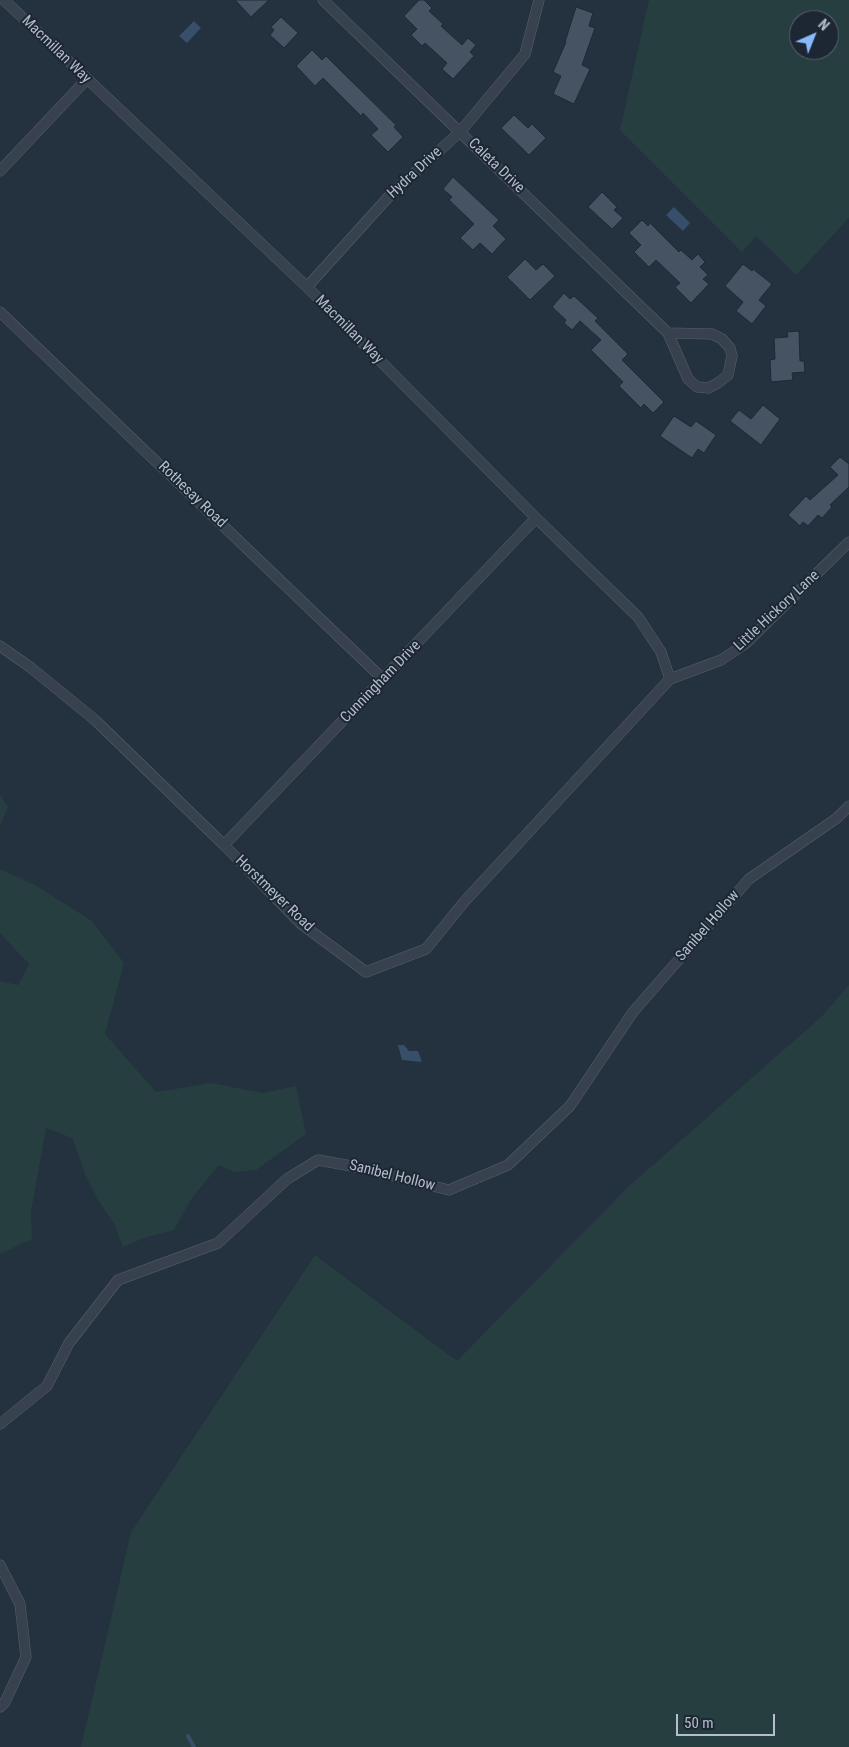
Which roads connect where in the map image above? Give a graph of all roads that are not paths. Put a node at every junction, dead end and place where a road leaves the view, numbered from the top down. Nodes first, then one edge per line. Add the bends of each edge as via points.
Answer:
1 (4, 0) edge
2 (323, 0) edge
3 (539, 0) edge
4 (86, 80) junction
5 (460, 132) junction
6 (0, 171) edge
7 (307, 287) junction
8 (0, 312) edge
9 (668, 333) junction
10 (536, 518) junction
11 (849, 542) edge
12 (0, 646) edge
13 (670, 679) junction
14 (383, 680) junction
15 (849, 806) edge
16 (224, 844) junction
17 (0, 1424) edge
18 (0, 1565) edge
19 (0, 1707) edge

1 - 4 street, Macmillan Way
2 - 5 street, Caleta Drive
3 - 5 street, Hydra Drive via 525,54
4 - 6 street
4 - 7 street, Macmillan Way
5 - 7 street, Hydra Drive via 392,193
5 - 9 street, Caleta Drive
7 - 10 street, Macmillan Way
8 - 14 street, Rothesay Road
9 - 9 street, Caleta Drive via 688,379 697,387 708,388 728,375 732,356 722,339 712,334
10 - 13 street, Macmillan Way via 638,617 661,652
10 - 14 street, Cunningham Drive
11 - 13 street, Little Hickory Lane via 745,644 721,660
12 - 16 street, Horstmeyer Road via 95,720
13 - 16 street, Horstmeyer Road via 464,902 426,949 366,972 300,923
14 - 16 street, Cunningham Drive
15 - 17 street, Sanibel Hollow via 837,818 749,880 633,1012 570,1106 508,1165 449,1190 318,1160 287,1179 218,1243 118,1280 69,1343 47,1386
18 - 19 street via 20,1604 26,1657

